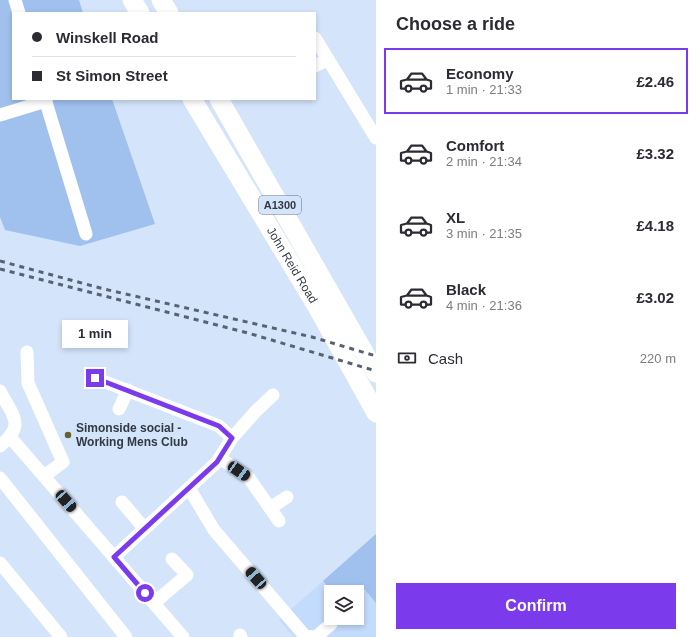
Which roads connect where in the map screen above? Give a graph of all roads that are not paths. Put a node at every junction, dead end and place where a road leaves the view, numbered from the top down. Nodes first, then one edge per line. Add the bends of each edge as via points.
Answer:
1 (15, 0) edge
2 (132, 0) edge
3 (161, 0) edge
4 (19, 12) edge
5 (139, 12) edge
6 (168, 12) edge
7 (316, 40) edge
8 (328, 59) junction
9 (316, 65) edge
10 (45, 100) edge
11 (193, 100) edge
12 (220, 100) edge
13 (0, 115) edge
14 (376, 137) edge
15 (86, 234) dead end
16 (28, 352) dead end
17 (376, 373) edge
18 (95, 378) dead end
19 (128, 390) junction
20 (0, 391) edge
21 (273, 395) dead end
22 (373, 406) edge
23 (119, 409) dead end
24 (232, 438) junction
25 (5, 442) edge
26 (220, 458) junction
27 (44, 476) junction
28 (0, 478) edge
29 (189, 488) junction
30 (287, 497) dead end
31 (122, 502) dead end
32 (270, 508) junction
33 (279, 522) dead end
34 (144, 528) junction
35 (114, 557) junction
36 (172, 559) dead end
37 (0, 563) edge
38 (154, 603) junction
39 (330, 625) edge
40 (61, 637) edge
41 (126, 637) edge
42 (183, 637) edge
43 (316, 637) edge

1 - 4 street
2 - 5 highway
3 - 6 highway
7 - 8 street
8 - 9 street
8 - 14 street
10 - 13 street
10 - 15 street
11 - 22 highway, John Reid Road / A1300
12 - 17 highway, John Reid Road / A1300
16 - 27 street via 28,383 64,462
18 - 19 street
19 - 23 street
19 - 24 street via 219,426
20 - 25 street via 16,423 16,429
21 - 24 street
24 - 26 street
25 - 27 street
26 - 29 street
26 - 32 street via 249,478
27 - 35 street
28 - 41 street
29 - 34 street
29 - 43 street via 214,530 305,636
30 - 32 street
31 - 34 street
32 - 33 street
34 - 35 street
35 - 38 street
36 - 38 street via 187,575
37 - 40 street
38 - 42 street
39 - 43 street

